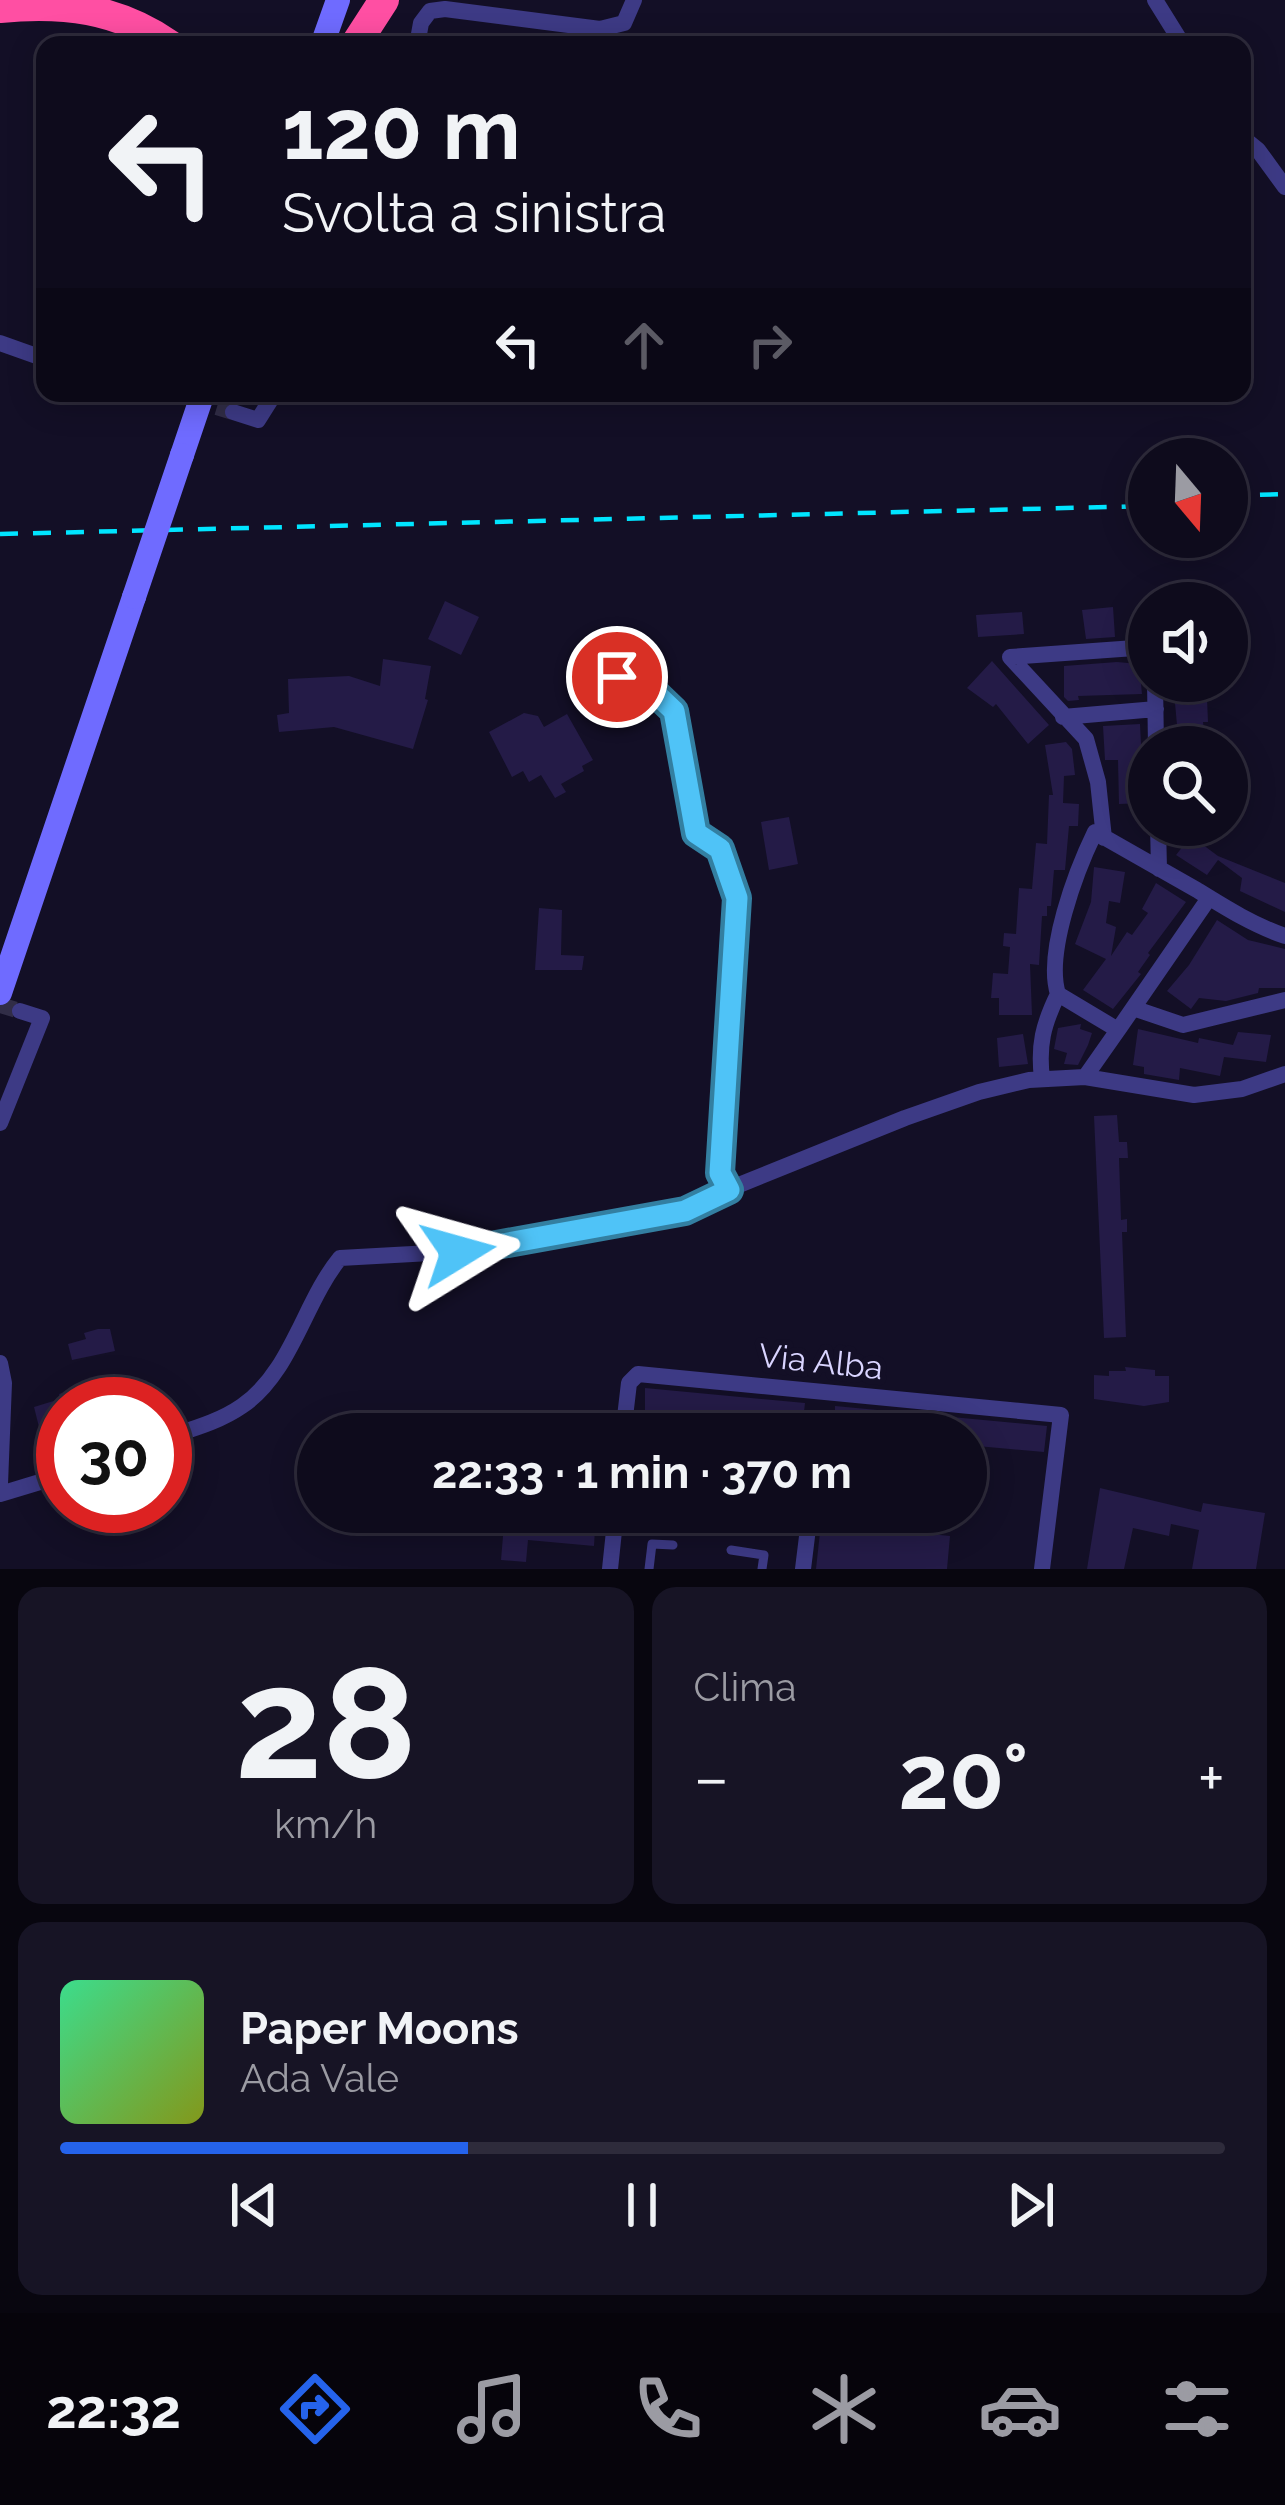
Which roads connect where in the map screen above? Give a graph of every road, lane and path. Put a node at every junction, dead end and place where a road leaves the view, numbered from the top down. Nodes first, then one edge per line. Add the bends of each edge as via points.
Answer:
1 (338, 0) edge
2 (384, 0) edge
3 (634, 0) edge
4 (1155, 0) edge
5 (0, 8) edge
6 (154, 36) edge
7 (325, 36) edge
8 (361, 36) edge
9 (419, 36) edge
10 (1177, 36) edge
11 (1251, 148) edge
12 (1285, 188) edge
13 (0, 343) edge
14 (36, 356) edge
15 (200, 402) edge
16 (269, 402) edge
17 (233, 412) tunnel mouth
18 (1128, 649) edge
19 (579, 684) dead end
20 (1156, 702) edge
21 (1156, 709) junction
22 (1063, 717) junction
23 (1156, 726) edge
24 (1105, 838) junction
25 (1158, 846) edge
26 (1159, 869) junction
27 (1209, 898) junction
28 (1285, 936) edge
29 (0, 993) edge
30 (1058, 994) junction
31 (1285, 1000) edge
32 (1133, 1008) junction
33 (20, 1011) dead end
34 (1118, 1030) junction
35 (1285, 1074) edge
36 (1085, 1077) junction
37 (1042, 1079) junction
38 (0, 1124) edge
39 (729, 1190) junction
40 (0, 1363) edge
41 (625, 1413) edge
42 (192, 1429) edge
43 (36, 1483) edge
44 (0, 1484) edge
45 (0, 1494) edge
46 (614, 1533) edge
47 (807, 1533) edge
48 (673, 1545) dead end
49 (731, 1550) dead end
50 (610, 1569) edge
51 (649, 1569) edge
52 (762, 1569) edge
53 (803, 1569) edge
54 (1042, 1569) edge

1 - 7 main road
2 - 8 highway
3 - 9 street via 624,23 600,29 446,8 430,11
4 - 10 street
5 - 6 highway via 89,9
11 - 12 street
13 - 14 street
15 - 29 main road, bridge
16 - 17 street via 258,420
18 - 22 street via 1010,657
19 - 39 street via 617,677 650,688 674,711 696,833 720,849 737,898 720,1173
20 - 21 street
21 - 22 street
21 - 23 street
22 - 24 street via 1086,739
24 - 26 street
24 - 30 street via 1095,832 1073,889 1052,976
25 - 26 street
26 - 27 street
27 - 28 street
27 - 32 street
30 - 34 street
30 - 37 street via 1042,1025
31 - 32 street via 1183,1024
32 - 34 street
33 - 38 street via 42,1018
34 - 36 street
35 - 36 street via 1194,1095
36 - 37 street
37 - 39 street via 979,1092
39 - 42 street via 685,1211 485,1250 340,1258 266,1384 222,1418
40 - 44 street
41 - 54 street, Via Alba via 628,1383 638,1374 1061,1415
43 - 45 street
46 - 50 street
47 - 53 street
48 - 51 lane via 652,1544
49 - 52 lane via 764,1555

